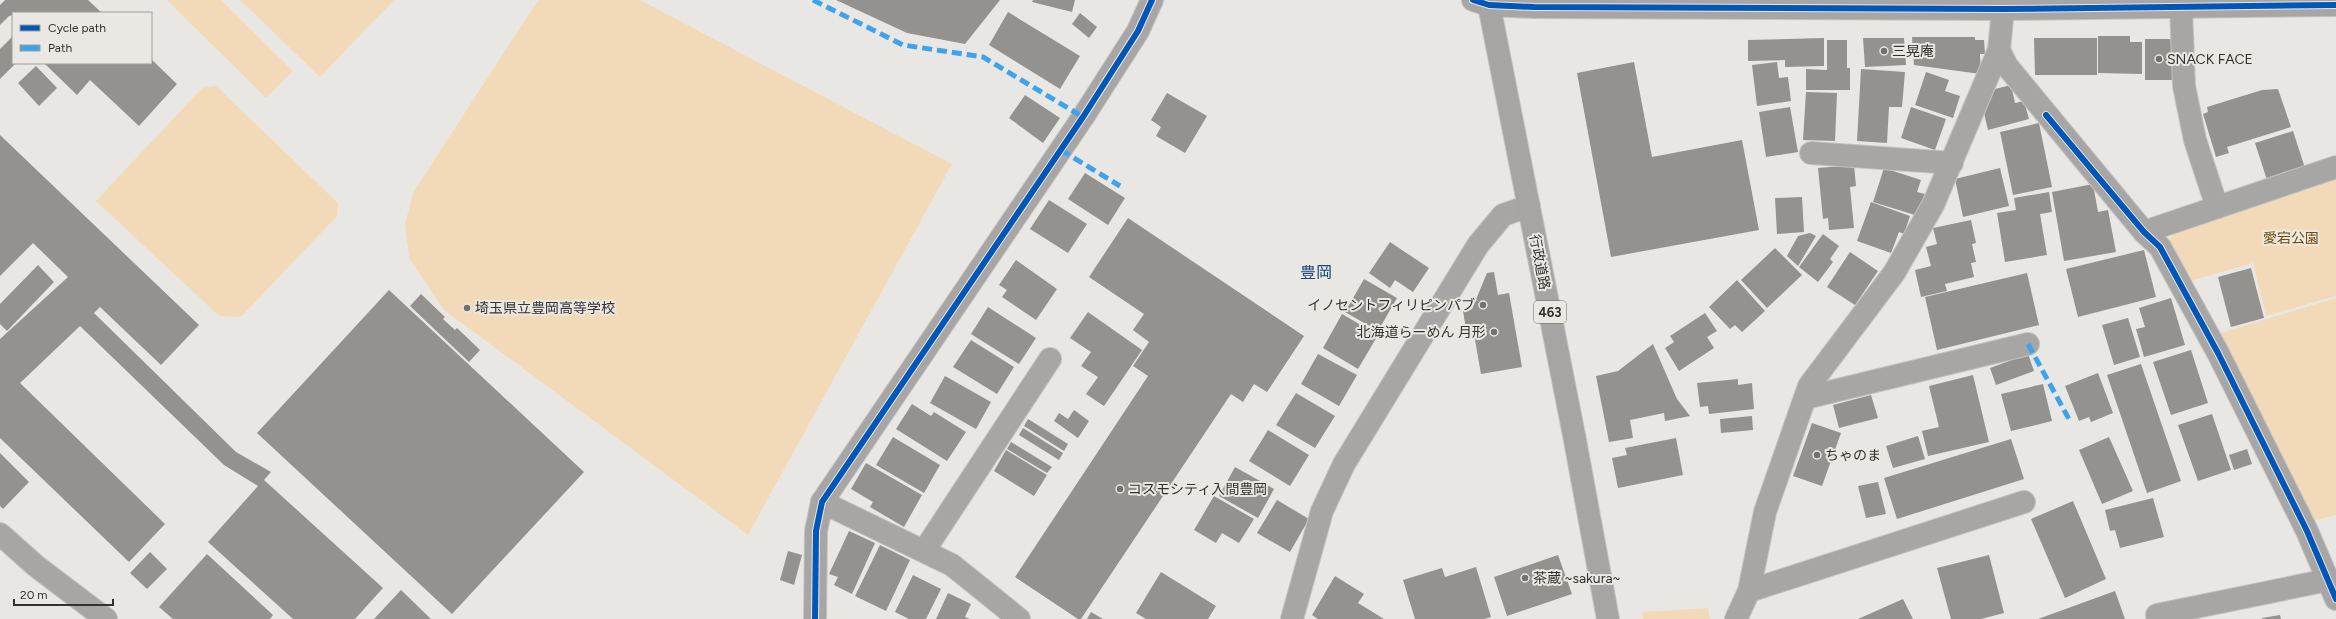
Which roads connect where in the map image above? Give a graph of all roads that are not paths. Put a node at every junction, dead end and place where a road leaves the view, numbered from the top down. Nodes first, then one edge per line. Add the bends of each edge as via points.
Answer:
1 (1152, 0) edge
2 (1483, 2) edge
3 (2280, 3) edge
4 (1726, 4) edge
5 (2336, 5) edge
6 (2181, 7) junction
7 (2003, 9) junction
8 (1999, 50) junction
9 (1811, 153) dead end
10 (1952, 163) junction
11 (2336, 167) edge
12 (1529, 206) junction
13 (2217, 207) junction
14 (2144, 232) junction
15 (2028, 344) dead end
16 (1050, 359) dead end
17 (1805, 398) junction
18 (822, 502) junction
19 (2024, 502) dead end
20 (0, 534) edge
21 (924, 551) junction
22 (2328, 580) junction
23 (1749, 591) junction
24 (2336, 599) edge
25 (2157, 615) dead end
26 (106, 619) edge
27 (816, 619) edge
28 (1019, 619) edge
29 (1292, 619) edge
30 (1608, 619) edge
31 (1736, 619) edge

1 - 18 street via 1138,31 1083,117
2 - 4 street
2 - 12 highway, 行政道路 / 463
3 - 5 street
3 - 6 street
4 - 7 street
6 - 7 street
6 - 13 street via 2184,86 2195,140
7 - 8 street
8 - 10 street
8 - 14 street via 2007,66 2046,115
9 - 10 street
10 - 17 street via 1933,205 1894,273 1810,386
11 - 13 street
12 - 29 street via 1503,215 1478,245 1344,464 1322,511
12 - 30 highway, 行政道路 / 463
13 - 14 street
14 - 22 street via 2160,247 2218,353 2307,531
15 - 17 street
16 - 21 street
17 - 23 street via 1765,512
18 - 21 street
18 - 27 street via 816,531
19 - 23 street
20 - 26 street via 36,566
21 - 28 street via 952,565
22 - 24 street
22 - 25 street
23 - 31 street

